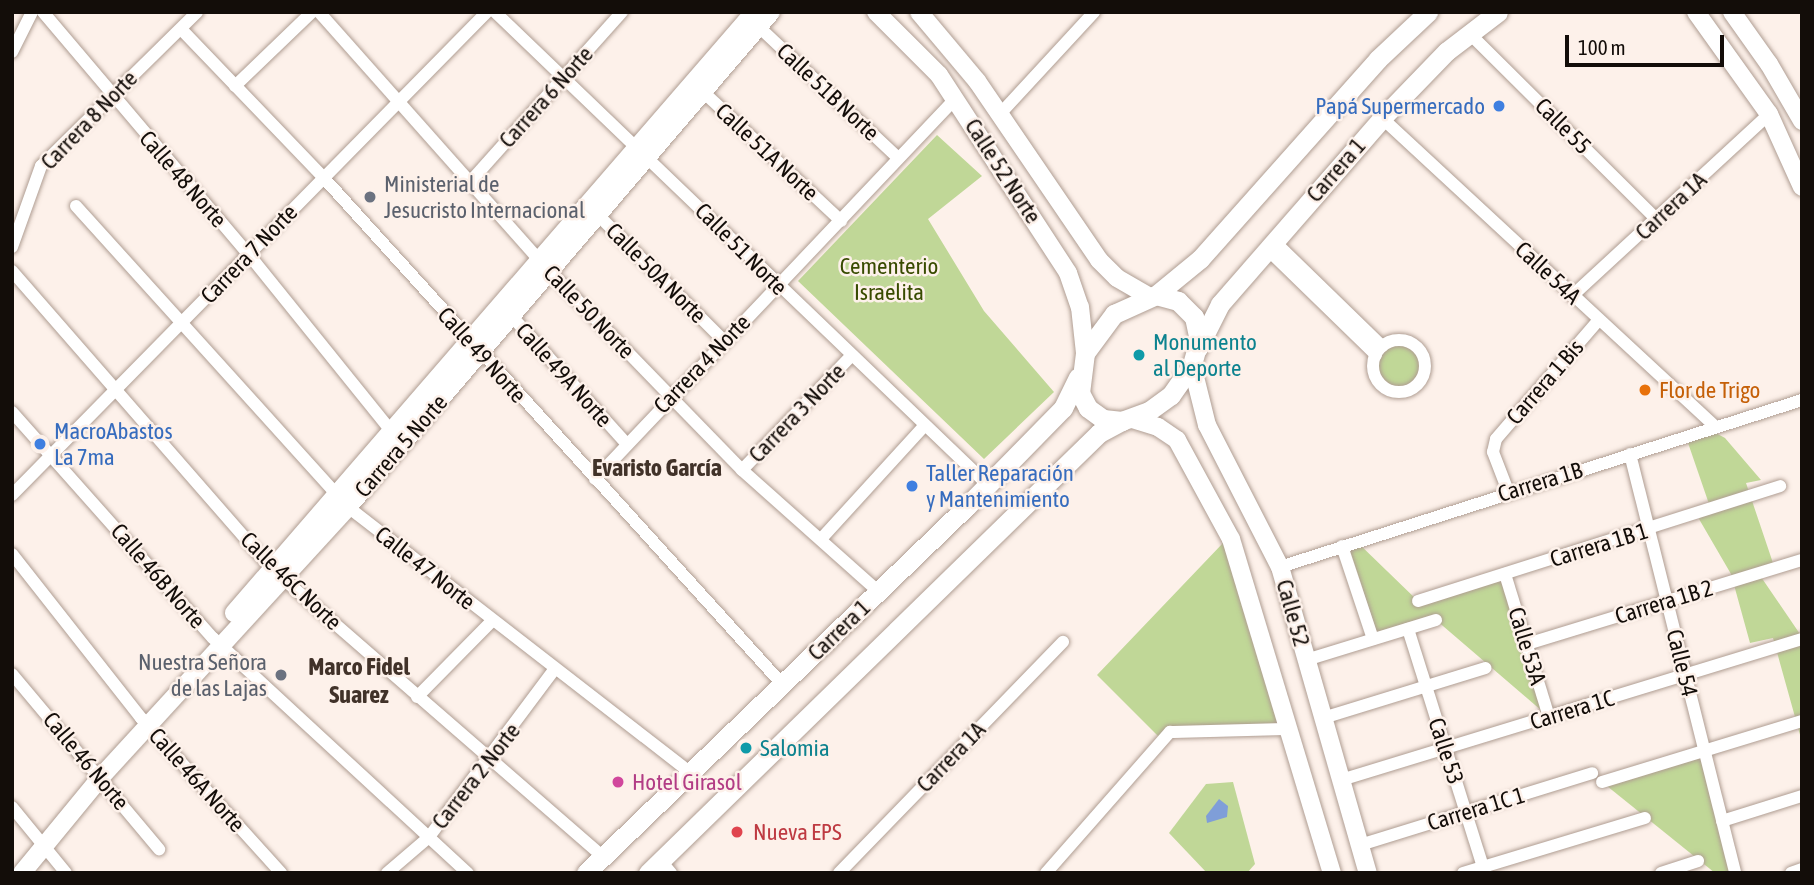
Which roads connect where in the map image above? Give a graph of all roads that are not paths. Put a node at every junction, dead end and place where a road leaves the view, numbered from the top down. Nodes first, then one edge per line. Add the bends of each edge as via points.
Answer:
1 (32, 12) edge
2 (43, 12) edge
3 (197, 12) edge
4 (312, 12) edge
5 (319, 12) edge
6 (487, 12) edge
7 (495, 12) edge
8 (622, 12) edge
9 (771, 12) edge
10 (876, 12) edge
11 (893, 12) edge
12 (1094, 12) edge
13 (1428, 12) edge
14 (1497, 12) edge
15 (1696, 12) edge
16 (1733, 12) edge
17 (920, 14) edge
18 (756, 19) edge
19 (181, 29) junction
20 (897, 33) junction
21 (1469, 33) junction
22 (12, 52) edge
23 (563, 77) junction
24 (235, 86) junction
25 (698, 87) junction
26 (111, 94) junction
27 (956, 99) junction
28 (399, 102) junction
29 (1000, 114) junction
30 (1769, 114) junction
31 (1382, 118) junction
32 (1802, 121) edge
33 (642, 152) junction
34 (898, 158) junction
35 (323, 177) junction
36 (470, 182) junction
37 (1802, 187) edge
38 (76, 206) dead end
39 (593, 211) junction
40 (1657, 220) junction
41 (841, 221) junction
42 (1270, 245) junction
43 (12, 247) edge
44 (250, 256) junction
45 (546, 267) junction
46 (12, 271) edge
47 (778, 287) junction
48 (1153, 296) junction
49 (1572, 296) junction
50 (507, 311) junction
51 (183, 320) junction
52 (1598, 321) junction
53 (724, 341) junction
54 (476, 348) junction
55 (1379, 350) dead end
56 (1085, 353) junction
57 (851, 356) junction
58 (1195, 357) junction
59 (1078, 377) junction
60 (114, 388) junction
61 (671, 397) junction
62 (1802, 400) edge
63 (12, 412) edge
64 (1127, 420) junction
65 (925, 425) junction
66 (1716, 427) junction
67 (397, 439) junction
68 (626, 443) junction
69 (1630, 454) junction
70 (51, 455) junction
71 (742, 470) junction
72 (595, 479) junction
73 (988, 485) junction
74 (1780, 486) dead end
75 (1508, 491) junction
76 (12, 495) edge
77 (342, 502) junction
78 (1649, 530) junction
79 (821, 539) junction
80 (1342, 546) junction
81 (12, 554) edge
82 (1802, 560) edge
83 (1280, 567) junction
84 (277, 574) junction
85 (1505, 574) junction
86 (879, 592) junction
87 (1667, 600) junction
88 (1418, 601) dead end
89 (1436, 620) dead end
90 (492, 621) junction
91 (1408, 629) junction
92 (1373, 639) junction
93 (1802, 639) edge
94 (216, 641) junction
95 (1063, 642) dead end
96 (1527, 644) junction
97 (1306, 660) junction
98 (1486, 668) dead end
99 (554, 670) junction
100 (12, 674) edge
101 (1686, 676) junction
102 (782, 684) junction
103 (1426, 686) junction
104 (417, 696) junction
105 (1323, 718) junction
106 (1549, 718) junction
107 (1802, 721) edge
108 (145, 722) junction
109 (1288, 729) junction
110 (1446, 750) junction
111 (1704, 751) junction
112 (490, 762) junction
113 (690, 772) junction
114 (1591, 773) dead end
115 (96, 774) junction
116 (1341, 780) junction
117 (1602, 782) dead end
118 (1802, 796) edge
119 (12, 807) edge
120 (1466, 812) junction
121 (1645, 818) dead end
122 (1722, 821) junction
123 (429, 837) junction
124 (42, 843) junction
125 (1360, 845) junction
126 (159, 849) dead end
127 (603, 857) junction
128 (1698, 861) dead end
129 (12, 869) edge
130 (660, 869) edge
131 (1802, 869) edge
132 (1484, 870) edge
133 (22, 873) edge
134 (66, 873) edge
135 (281, 873) edge
136 (387, 873) edge
137 (468, 873) edge
138 (586, 873) edge
139 (839, 873) edge
140 (1046, 873) edge
141 (1332, 873) edge
142 (1368, 873) edge
143 (1464, 873) edge
144 (1661, 873) edge
145 (1735, 873) edge
146 (1791, 873) edge

1 - 22 street
2 - 26 street, Calle 48 Norte
3 - 19 street, Carrera 8 Norte
4 - 24 street
5 - 28 street, Calle 50 Norte
6 - 28 street, Carrera 7 Norte
7 - 23 street, Calle 51 Norte
8 - 23 street, Carrera 6 Norte
9 - 18 main road, Carrera 5 Norte
10 - 20 main road, Calle 52 Norte
11 - 20 main road via 891,21
12 - 29 street
13 - 48 main road, Carrera 1 via 1378,58 1200,259
14 - 21 main road, Carrera 1
15 - 30 main road
16 - 32 main road
17 - 29 main road, Calle 52 Norte
18 - 25 main road, Carrera 5 Norte
18 - 34 street, Calle 51B Norte
19 - 24 street, Calle 49 Norte
19 - 26 street, Carrera 8 Norte
20 - 27 main road, Calle 52 Norte
21 - 31 main road, Carrera 1
21 - 40 street, Calle 55
23 - 33 street, Calle 51 Norte
23 - 36 street, Carrera 6 Norte
24 - 35 street, Calle 49 Norte
25 - 33 main road, Carrera 5 Norte
25 - 41 street, Calle 51A Norte
26 - 43 street, Carrera 8 Norte via 41,166
26 - 44 street, Calle 48 Norte
27 - 34 street, Carrera 4 Norte
27 - 56 main road, Calle 52 Norte via 1068,273 1080,307
28 - 35 street, Carrera 7 Norte
28 - 36 street, Calle 50 Norte
29 - 48 main road, Calle 52 Norte via 1099,260 1117,278
30 - 37 main road
30 - 40 street, Carrera 1A
31 - 42 main road, Carrera 1
31 - 49 street, Calle 54A
33 - 39 main road, Carrera 5 Norte
33 - 47 street, Calle 51 Norte
34 - 41 street, Carrera 4 Norte
35 - 44 street, Carrera 7 Norte
35 - 54 street, Calle 49 Norte
36 - 45 street, Calle 50 Norte
38 - 51 street, Calle 47 Norte
39 - 45 main road, Carrera 5 Norte
39 - 53 street, Calle 50A Norte
40 - 49 street, Carrera 1A
41 - 47 street, Carrera 4 Norte
42 - 55 street
42 - 58 main road, Carrera 1 via 1220,304
44 - 51 street, Carrera 7 Norte
44 - 67 street, Calle 48 Norte
45 - 50 main road, Carrera 5 Norte
45 - 61 street, Calle 50 Norte
46 - 60 street, Calle 46C Norte
47 - 53 street, Carrera 4 Norte
47 - 57 street, Calle 51 Norte
48 - 56 main road via 1114,314
48 - 58 main road via 1178,301 1189,311 1197,325
49 - 52 street, Calle 54A
50 - 54 main road, Carrera 5 Norte
50 - 68 street, Calle 49A Norte
51 - 60 street, Carrera 7 Norte
51 - 77 street, Calle 47 Norte
52 - 66 street, Calle 54A
52 - 75 street, Carrera 1 Bis via 1494,445
53 - 61 street, Carrera 4 Norte
54 - 67 main road, Carrera 5 Norte
54 - 72 street, Calle 49 Norte
56 - 59 main road
57 - 65 street, Calle 51 Norte
57 - 71 street, Carrera 3 Norte
58 - 64 main road via 1164,401
58 - 83 main road, Calle 52 via 1207,425
59 - 64 main road via 1088,408 1103,419
59 - 73 main road, Carrera 1 via 1063,408
60 - 70 street, Carrera 7 Norte
60 - 84 street, Calle 46C Norte
61 - 68 street, Carrera 4 Norte
61 - 71 street, Calle 50 Norte
62 - 66 street, Carrera 1B
63 - 70 street, Calle 46B Norte
64 - 109 main road, Calle 52 via 1158,427 1177,440 1212,498 1240,562
64 - 130 main road, Carrera 1 via 1099,433
65 - 73 street, Calle 51 Norte
65 - 79 street
66 - 69 street, Carrera 1B
67 - 77 main road, Carrera 5 Norte
68 - 72 street, Carrera 4 Norte
69 - 75 street, Carrera 1B
69 - 78 street, Calle 54
70 - 76 street, Carrera 7 Norte
70 - 94 street, Calle 46B Norte
71 - 79 street, Calle 50 Norte
72 - 102 street, Calle 49 Norte
73 - 86 main road, Carrera 1
74 - 78 street, Carrera 1B 1
75 - 80 street, Carrera 1B
77 - 84 main road, Carrera 5 Norte
77 - 90 street, Calle 47 Norte
78 - 85 street, Carrera 1B 1
78 - 87 street, Calle 54
79 - 86 street, Calle 50 Norte
80 - 83 street, Carrera 1B
80 - 92 street
81 - 108 street, Calle 46A Norte
82 - 87 street, Carrera 1B 2
83 - 97 main road, Calle 52
84 - 94 main road, Carrera 5 Norte
84 - 104 street, Calle 46C Norte
85 - 88 street, Carrera 1B 1
85 - 96 street, Calle 53A
86 - 102 main road, Carrera 1
87 - 96 street, Carrera 1B 2
87 - 101 street, Calle 54
89 - 91 street
90 - 99 street, Calle 47 Norte
90 - 104 street
91 - 92 street
91 - 103 street, Calle 53
92 - 97 street
93 - 101 street, Carrera 1C
94 - 108 main road, Carrera 5 Norte
94 - 123 street, Calle 46B Norte
95 - 139 street, Carrera 1A
96 - 106 street, Calle 53A
97 - 105 main road, Calle 52
98 - 103 street
99 - 112 street, Carrera 2 Norte
99 - 113 street, Calle 47 Norte
100 - 115 street, Calle 46 Norte
101 - 106 street, Carrera 1C
101 - 111 street, Calle 54
102 - 113 main road, Carrera 1
103 - 105 street
103 - 110 street, Calle 53
104 - 112 street, Calle 46C Norte
105 - 116 main road, Calle 52
106 - 110 street, Carrera 1C
107 - 111 street
108 - 115 main road, Carrera 5 Norte
108 - 135 street, Calle 46A Norte
109 - 140 street via 1170,732
109 - 141 main road, Calle 52
110 - 116 street, Carrera 1C
110 - 120 street, Calle 53
111 - 117 street
111 - 122 street, Calle 54
112 - 123 street, Carrera 2 Norte
112 - 127 street, Calle 46C Norte
113 - 127 main road, Carrera 1
114 - 120 street, Carrera 1C 1
115 - 124 main road, Carrera 5 Norte
115 - 126 street, Calle 46 Norte
116 - 125 main road, Calle 52
118 - 122 street
119 - 124 street
120 - 125 street, Carrera 1C 1
120 - 132 street, Calle 53
121 - 132 street
122 - 145 street, Calle 54
123 - 136 street, Carrera 2 Norte
123 - 137 street, Calle 46B Norte
124 - 129 main road, Carrera 5 Norte
124 - 133 main road, Carrera 5 Norte
124 - 134 street
125 - 142 main road, Calle 52
127 - 138 main road, Carrera 1
128 - 144 street
131 - 146 street
132 - 143 street

